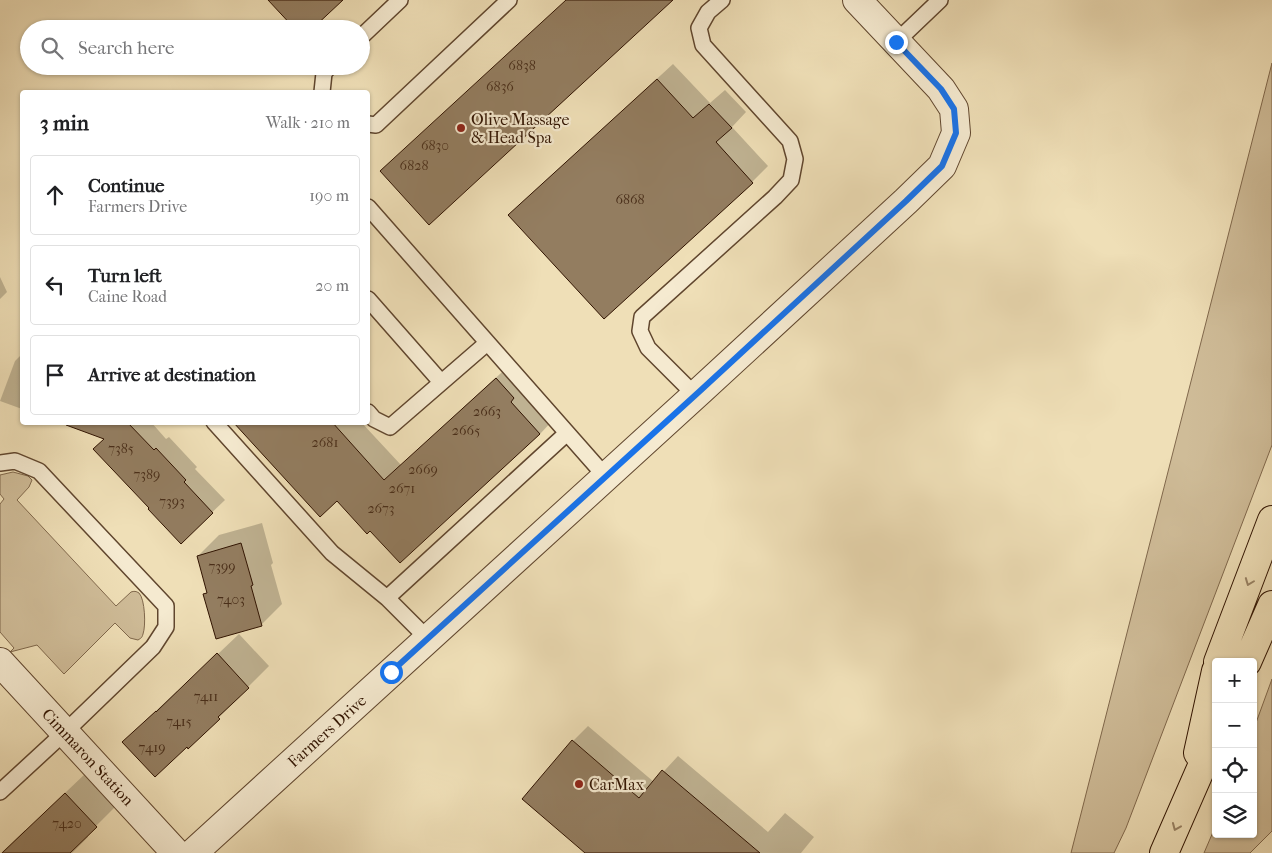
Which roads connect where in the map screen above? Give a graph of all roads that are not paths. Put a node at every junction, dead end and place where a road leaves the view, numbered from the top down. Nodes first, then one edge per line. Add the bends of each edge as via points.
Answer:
1 (400, 0) edge
2 (509, 0) edge
3 (722, 0) edge
4 (940, 0) edge
5 (860, 1) edge
6 (370, 28) edge
7 (896, 42) junction
8 (324, 75) edge
9 (322, 90) edge
10 (370, 124) edge
11 (370, 209) edge
12 (370, 301) edge
13 (487, 343) junction
14 (441, 382) junction
15 (695, 395) junction
16 (370, 414) edge
17 (217, 425) edge
18 (567, 433) junction
19 (0, 463) edge
20 (606, 477) junction
21 (1272, 520) edge
22 (387, 598) junction
23 (1272, 605) edge
24 (428, 639) junction
25 (1220, 658) edge
26 (1249, 658) edge
27 (0, 662) edge
28 (1212, 689) edge
29 (65, 732) junction
30 (1212, 743) edge
31 (0, 792) edge
32 (1189, 795) junction
33 (176, 853) edge
34 (193, 853) edge
35 (1164, 853) edge

1 - 6 lane
2 - 10 lane via 376,125
3 - 15 lane via 708,12 699,28 702,45 790,140 795,159 791,180 642,317 640,331 648,348
4 - 7 lane
5 - 7 street
7 - 15 street, Farmers Drive via 941,89 954,109 956,133 942,166
8 - 9 lane
11 - 13 lane
12 - 14 lane
13 - 14 lane
13 - 18 lane
14 - 16 lane via 390,427
15 - 20 street, Farmers Drive
17 - 22 lane via 332,553
18 - 20 lane
18 - 22 lane
19 - 29 lane via 15,461 39,471 166,606 166,628 153,647
20 - 24 street, Farmers Drive
21 -> 25 highway
22 - 24 lane
23 - 26 highway
24 - 34 street, Farmers Drive
27 - 29 street, Cimmaron Station
28 - 32 highway
29 - 31 lane
29 - 33 street, Cimmaron Station
30 - 32 highway
32 -> 35 highway

